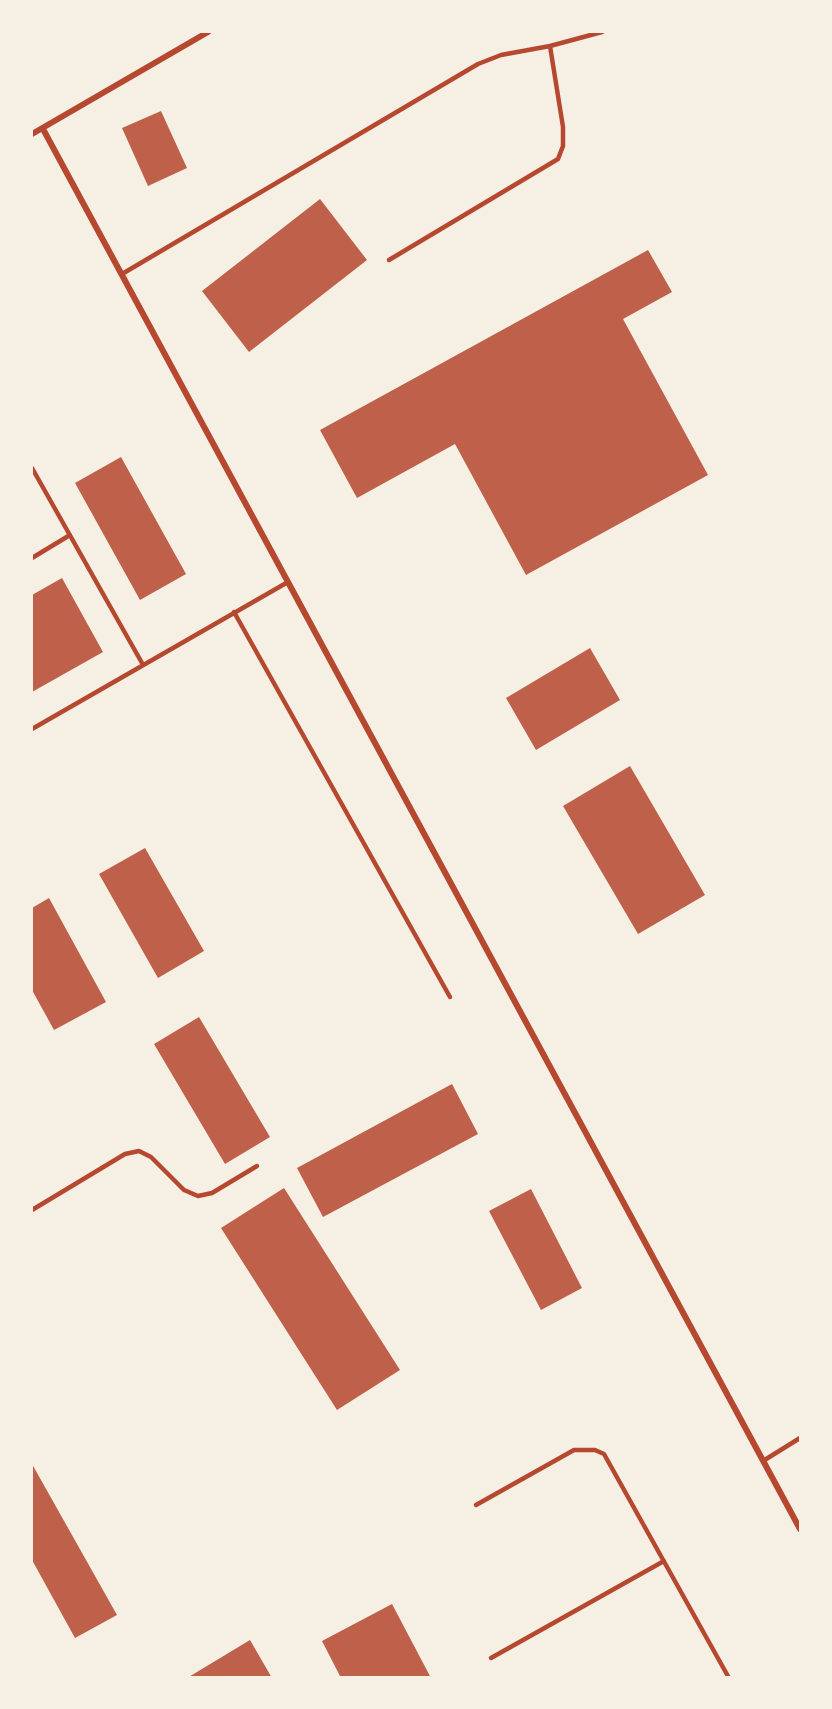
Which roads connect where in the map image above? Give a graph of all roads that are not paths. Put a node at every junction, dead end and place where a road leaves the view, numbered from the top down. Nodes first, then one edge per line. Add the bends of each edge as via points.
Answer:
1 (208, 32) edge
2 (602, 32) edge
3 (550, 46) junction
4 (43, 129) junction
5 (32, 134) edge
6 (389, 260) dead end
7 (122, 274) junction
8 (32, 468) edge
9 (70, 535) junction
10 (32, 558) edge
11 (288, 582) junction
12 (234, 612) junction
13 (142, 663) junction
14 (32, 729) edge
15 (450, 997) dead end
16 (257, 1166) dead end
17 (32, 1210) edge
18 (801, 1438) edge
19 (764, 1461) junction
20 (476, 1505) dead end
21 (801, 1529) edge
22 (664, 1561) junction
23 (491, 1658) dead end
24 (729, 1677) edge

1 - 4 street
2 - 3 lane
3 - 6 lane via 563,127 558,159
3 - 7 lane via 501,55 457,75
4 - 5 street
4 - 7 street
7 - 11 street
8 - 9 lane
9 - 10 lane
9 - 13 lane
11 - 12 lane
11 - 19 street
12 - 13 lane
12 - 15 lane
13 - 14 lane
16 - 17 lane via 212,1193 198,1196 184,1190 151,1157 138,1151 125,1154
18 - 19 lane
19 - 21 street
20 - 22 lane via 574,1450 596,1450 604,1454
22 - 23 lane
22 - 24 lane

